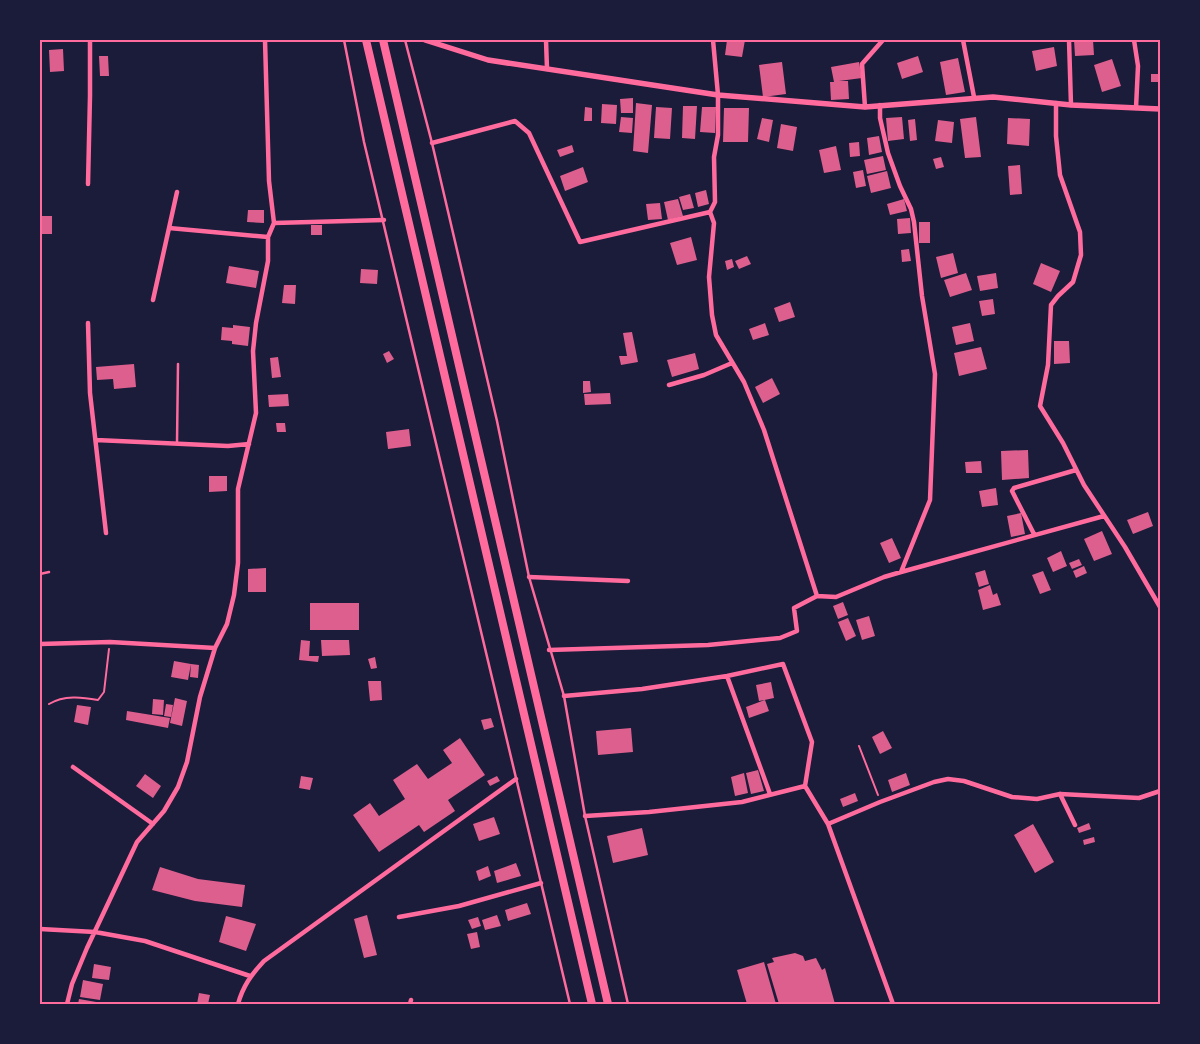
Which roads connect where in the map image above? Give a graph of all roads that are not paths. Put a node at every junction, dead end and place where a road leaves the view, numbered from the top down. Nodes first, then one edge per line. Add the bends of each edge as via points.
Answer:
1 (90, 40) edge
2 (265, 40) edge
3 (344, 40) edge
4 (366, 40) edge
5 (383, 40) edge
6 (405, 40) edge
7 (425, 40) edge
8 (546, 40) edge
9 (713, 40) edge
10 (884, 40) edge
11 (963, 40) edge
12 (1069, 40) edge
13 (1134, 40) edge
14 (547, 69) junction
15 (718, 95) junction
16 (974, 97) junction
17 (1056, 103) junction
18 (880, 105) junction
19 (1071, 105) junction
20 (865, 107) junction
21 (1136, 108) junction
22 (1160, 109) edge
23 (432, 143) junction
24 (88, 184) dead end
25 (176, 192) dead end
26 (710, 212) junction
27 (384, 220) junction
28 (274, 223) junction
29 (168, 228) junction
30 (268, 237) junction
31 (153, 300) dead end
32 (88, 323) dead end
33 (732, 363) junction
34 (178, 364) dead end
35 (669, 385) dead end
36 (96, 440) junction
37 (177, 442) junction
38 (249, 444) junction
39 (1076, 470) junction
40 (1104, 516) junction
41 (106, 533) dead end
42 (1034, 534) junction
43 (49, 572) dead end
44 (901, 572) junction
45 (40, 574) edge
46 (528, 577) junction
47 (628, 582) dead end
48 (817, 596) junction
49 (1160, 607) edge
50 (40, 644) edge
51 (215, 648) junction
52 (549, 650) junction
53 (727, 676) junction
54 (564, 696) junction
55 (73, 767) dead end
56 (516, 779) junction
57 (805, 786) junction
58 (1160, 791) edge
59 (770, 794) junction
60 (1060, 794) junction
61 (585, 816) junction
62 (153, 824) junction
63 (828, 824) junction
64 (1075, 825) dead end
65 (540, 883) junction
66 (399, 917) dead end
67 (40, 929) edge
68 (95, 932) junction
69 (250, 976) junction
70 (67, 1004) edge
71 (238, 1004) edge
72 (570, 1004) edge
73 (592, 1004) edge
74 (608, 1004) edge
75 (628, 1004) edge
76 (893, 1004) edge

1 - 24 street
2 - 28 street via 269,181
3 - 27 lane via 364,142
4 - 73 highway
5 - 74 highway
6 - 23 lane
7 - 14 street via 488,60
8 - 14 street
9 - 15 street
10 - 20 street via 862,64
11 - 16 street
12 - 19 street
13 - 21 street via 1138,66
14 - 15 street
15 - 20 street
15 - 26 street via 715,202
16 - 17 street
16 - 18 street
17 - 19 street
17 - 39 street via 1060,174 1080,232 1081,255 1073,282 1051,306 1048,365 1040,406
18 - 20 street
18 - 44 street via 888,153 914,222 935,374 930,500
19 - 21 street
21 - 22 street
23 - 26 street via 515,121 529,133 580,242
23 - 46 lane
25 - 29 street
26 - 33 street via 714,223 709,277 712,315 716,336
27 - 28 street
27 - 56 lane
28 - 30 street
29 - 30 street
29 - 31 street
30 - 38 street via 268,261 253,351 256,413
32 - 36 street via 90,393
33 - 35 street
33 - 48 street via 744,382 764,430
34 - 37 lane
36 - 37 street
36 - 41 street
37 - 38 street via 228,446
38 - 51 street via 238,489 238,563 234,595 227,624
39 - 40 street
39 - 42 street via 1012,491
40 - 42 street
40 - 49 street
42 - 44 street
43 - 45 lane
44 - 48 street via 836,597
46 - 47 street
46 - 52 lane
48 - 52 street via 794,608 797,631 780,638 708,645
50 - 51 street via 110,642
51 - 62 street via 200,697 187,762 178,787
52 - 54 lane
53 - 54 street via 642,689
53 - 57 street via 783,664 812,742
53 - 59 street
54 - 61 lane
55 - 62 street
56 - 65 lane
56 - 69 street via 271,956
57 - 59 street
57 - 63 street
58 - 60 street via 1140,798
59 - 61 street via 742,802
60 - 63 street via 1037,799 1012,797 948,779 927,784
60 - 64 street
61 - 75 lane
62 - 68 street via 137,842
63 - 76 street
65 - 66 street via 459,906
65 - 72 lane
67 - 68 street
68 - 69 street via 145,941
68 - 70 street via 72,984
69 - 71 street

